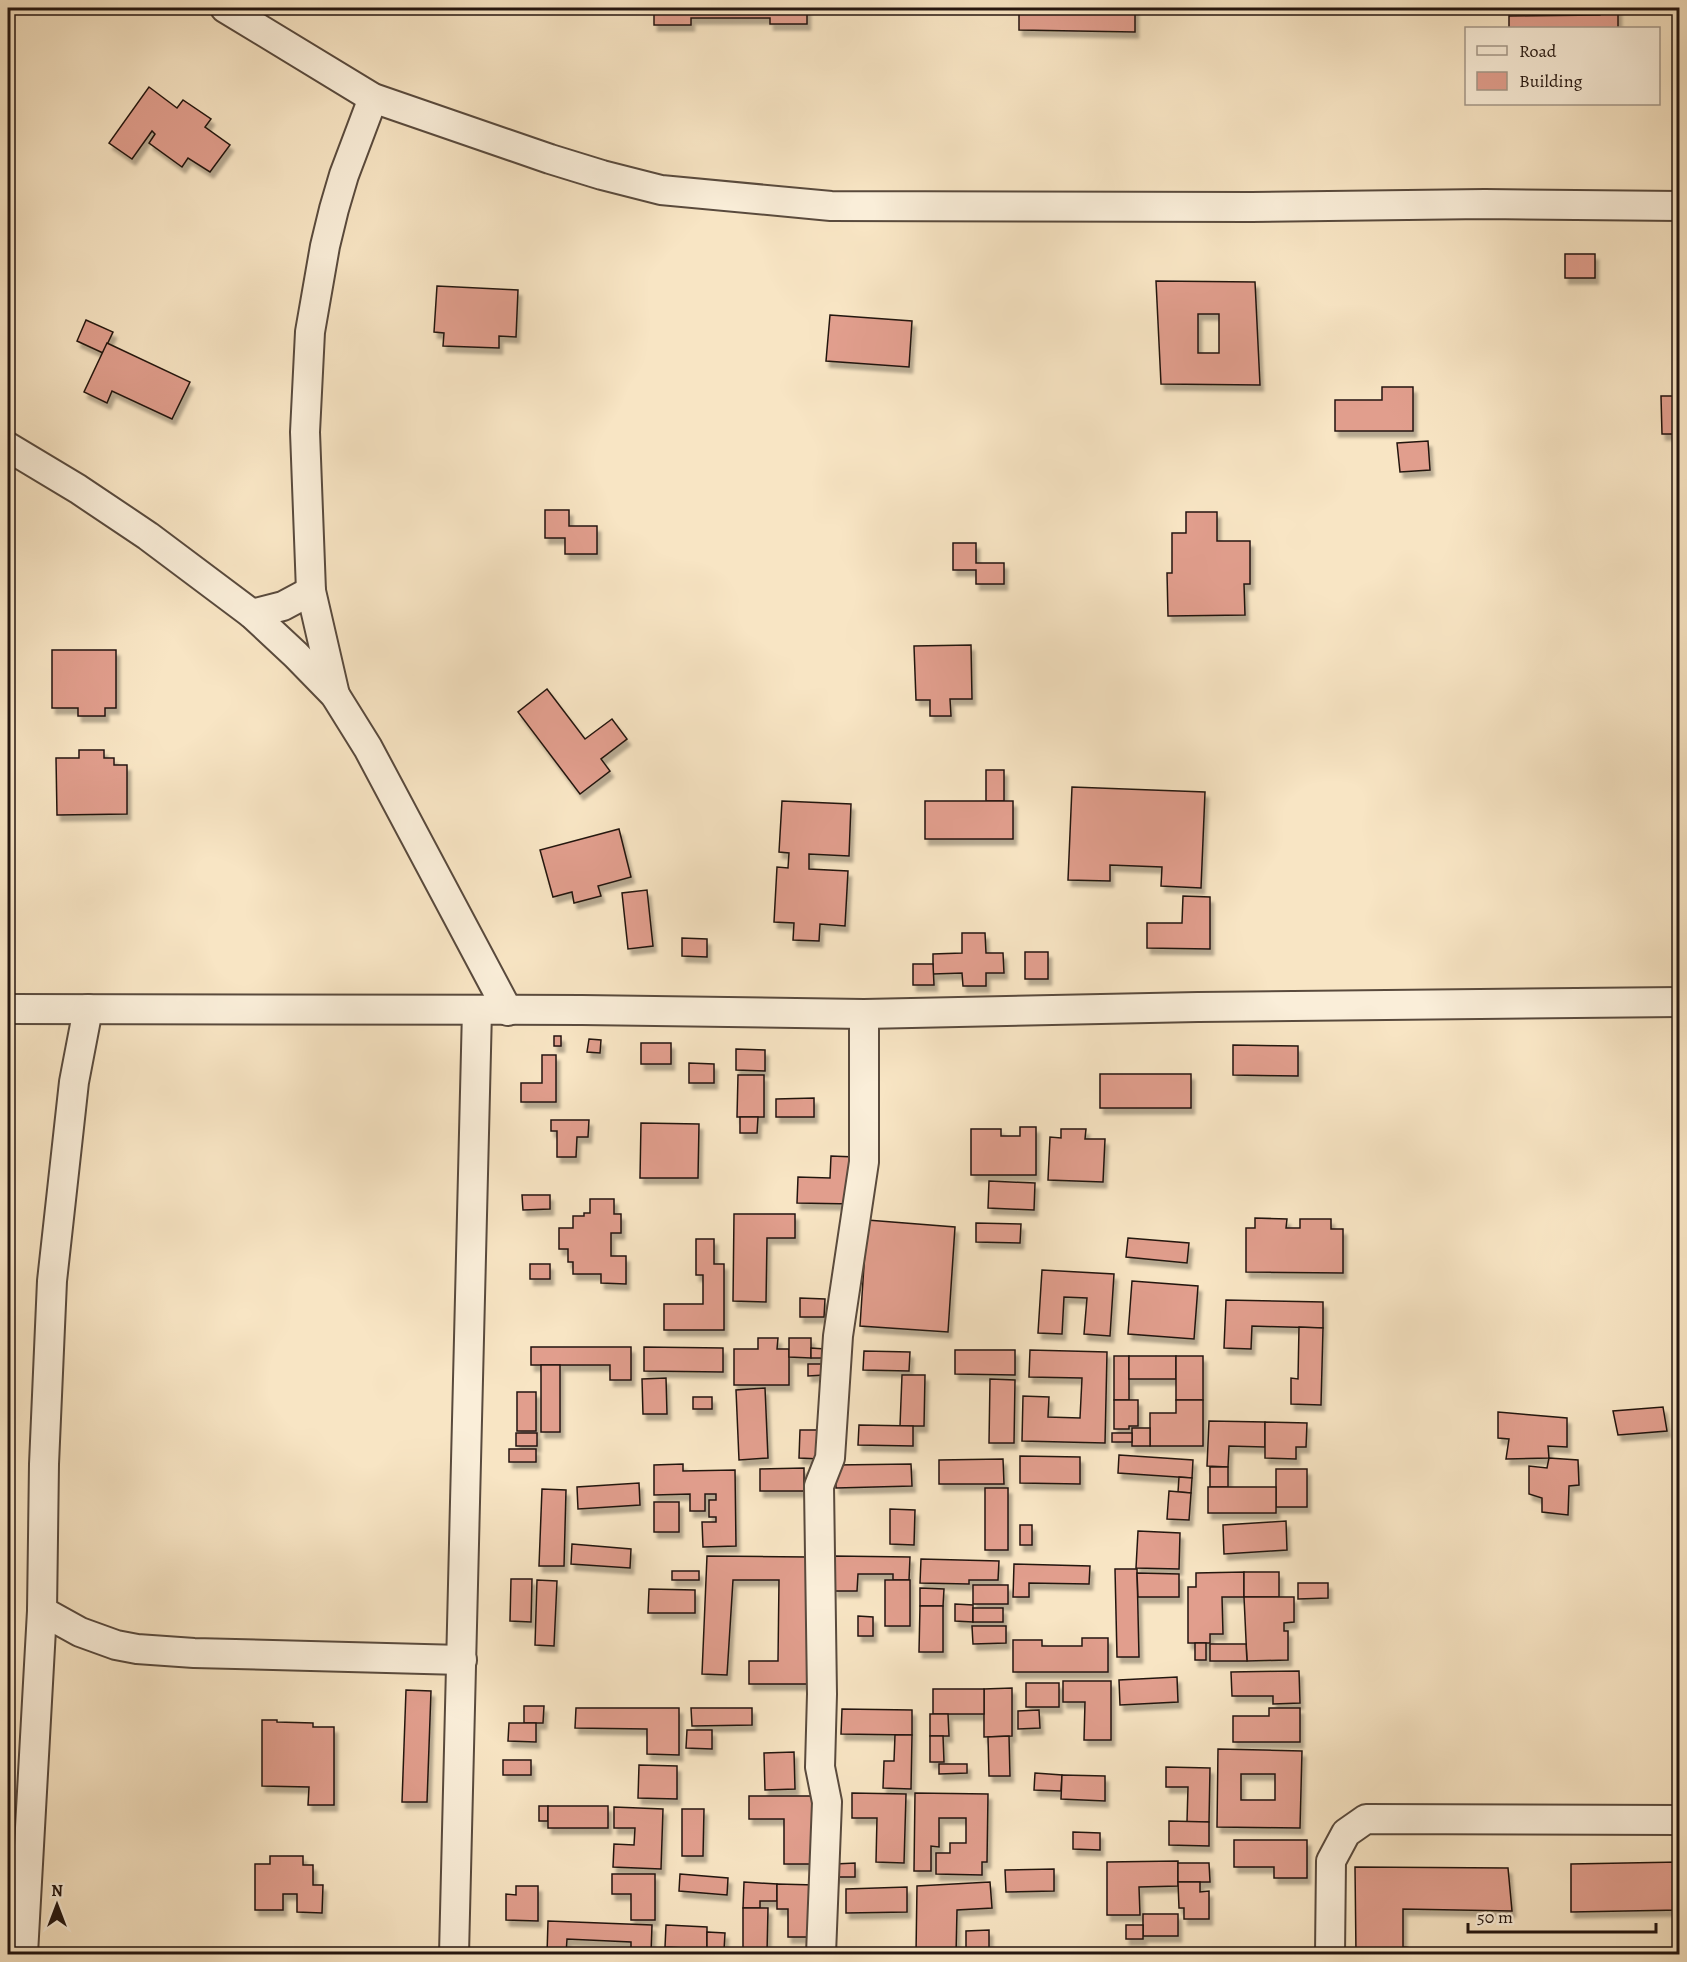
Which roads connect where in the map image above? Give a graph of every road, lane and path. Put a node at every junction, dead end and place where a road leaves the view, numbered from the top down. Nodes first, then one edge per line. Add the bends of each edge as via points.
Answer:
1 (225, 8) edge
2 (373, 98) junction
3 (1680, 206) edge
4 (8, 447) edge
5 (311, 591) junction
6 (252, 614) junction
7 (335, 695) junction
8 (1680, 1002) edge
9 (8, 1009) edge
10 (88, 1009) junction
11 (477, 1010) junction
12 (508, 1011) junction
13 (864, 1014) junction
14 (42, 1611) junction
15 (462, 1660) junction
16 (1680, 1820) edge
17 (23, 1954) edge
18 (454, 1954) edge
19 (821, 1954) edge
20 (1330, 1954) edge

1 - 2 street
2 - 3 street via 602,175 661,190 742,199 831,206
2 - 5 street via 344,175 325,246 310,332 305,432
4 - 6 street via 139,530
5 - 6 street via 283,606
5 - 7 street
6 - 7 street
7 - 12 street via 368,748
8 - 13 street
9 - 10 street
10 - 11 street
10 - 14 street via 74,1082 52,1281
11 - 12 street
11 - 15 street
12 - 13 street
13 - 19 street via 864,1162 838,1336 830,1458 819,1486 820,1767 827,1802
14 - 15 street via 80,1632 138,1649
14 - 17 street
15 - 18 street
16 - 20 street via 1366,1819 1346,1833 1331,1861

